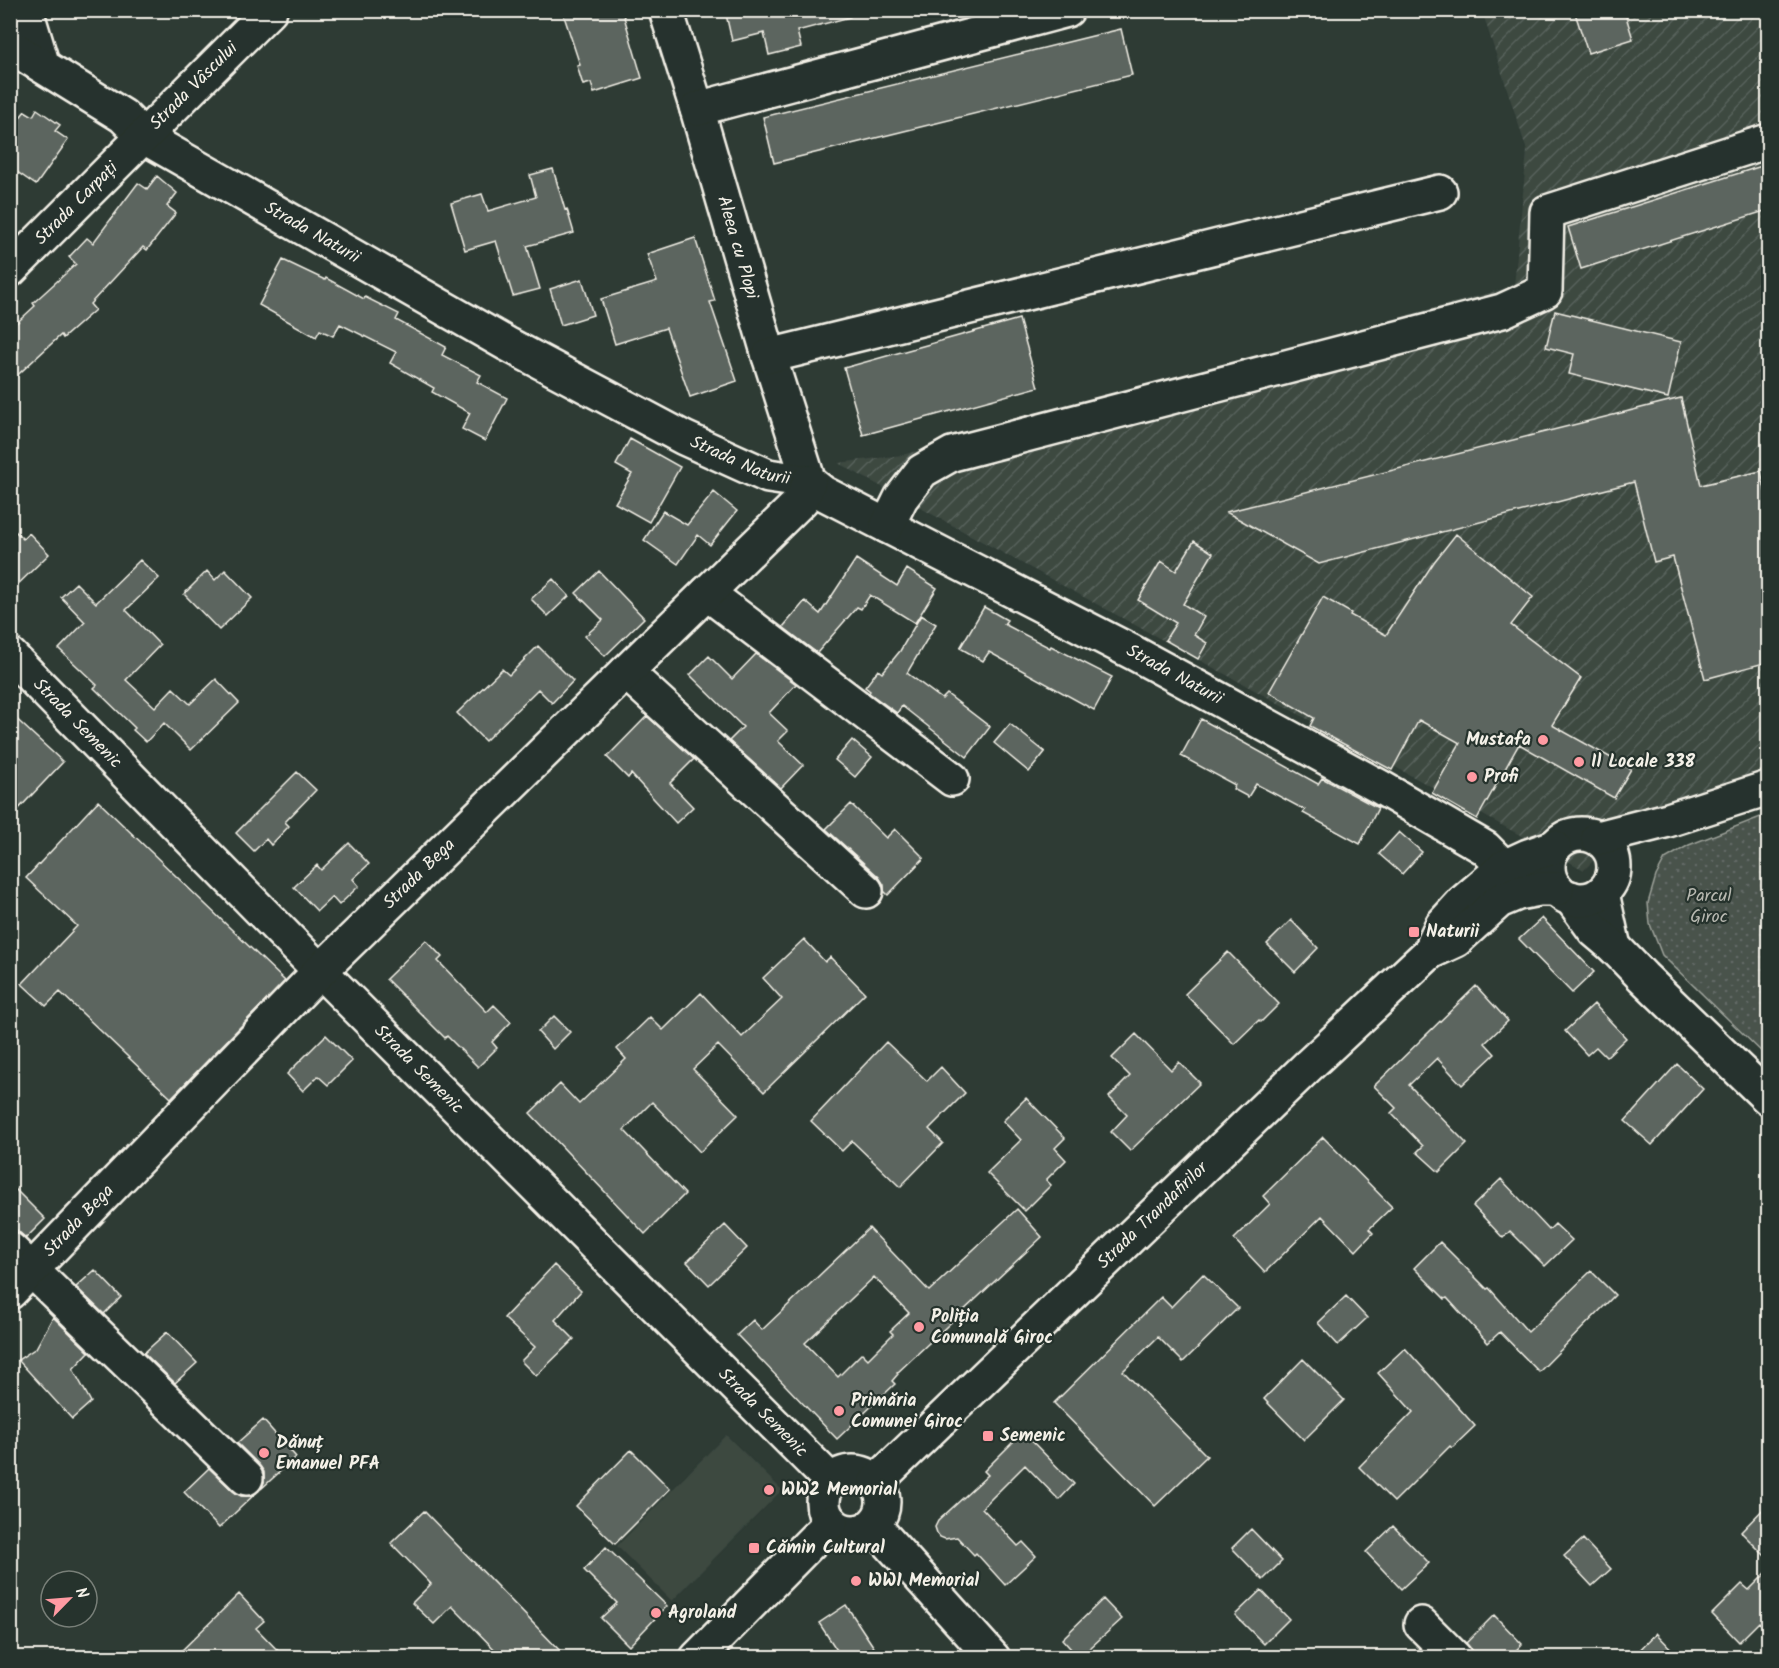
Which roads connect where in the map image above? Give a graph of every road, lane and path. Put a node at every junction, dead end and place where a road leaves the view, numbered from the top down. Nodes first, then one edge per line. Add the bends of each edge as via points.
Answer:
1 (26, 10) edge
2 (270, 10) edge
3 (666, 10) edge
4 (1067, 10) edge
5 (10, 46) edge
6 (43, 66) junction
7 (697, 109) junction
8 (144, 137) junction
9 (1768, 141) edge
10 (1440, 192) dead end
11 (10, 270) edge
12 (769, 356) junction
13 (808, 482) junction
14 (887, 526) junction
15 (707, 593) junction
16 (10, 655) edge
17 (626, 672) junction
18 (952, 779) dead end
19 (1768, 788) edge
20 (1558, 843) junction
21 (1495, 857) junction
22 (1580, 878) junction
23 (866, 891) dead end
24 (1430, 952) junction
25 (320, 971) junction
26 (1768, 1098) edge
27 (18, 1270) edge
28 (246, 1478) dead end
29 (831, 1481) junction
30 (876, 1482) junction
31 (831, 1522) junction
32 (873, 1525) junction
33 (1421, 1624) dead end
34 (697, 1658) edge
35 (993, 1658) edge
36 (1455, 1658) edge

1 - 6 street
2 - 8 street, Strada Vâscului
3 - 7 street, Aleea cu Plopi
4 - 7 street
5 - 6 street, Strada Naturii
6 - 8 street, Strada Naturii via 123,116
7 - 12 street, Aleea cu Plopi
8 - 11 street, Strada Carpați
8 - 13 street, Strada Naturii via 507,344 684,438 768,476
9 - 14 street via 1547,212 1545,291 1502,311 952,454 922,471 901,498
10 - 12 street
12 - 13 street, Aleea cu Plopi
13 - 14 street, Strada Naturii
13 - 15 street, Strada Bega via 802,500
14 - 21 street, Strada Naturii via 1134,653 1380,787
15 - 17 street, Strada Bega
15 - 18 street
16 - 25 street, Strada Semenic
17 - 23 street
17 - 25 street, Strada Bega
19 - 22 street via 1668,820
20 - 21 street via 1518,848
20 - 22 street via 1549,857 1551,879
20 - 22 street via 1580,833 1589,834
21 - 22 street, Strada Naturii
21 - 24 street, Strada Trandafirilor via 1442,925
22 - 24 street, Strada Trandafirilor via 1499,901 1456,940
22 - 26 street via 1614,946
24 - 30 street, Strada Trandafirilor
25 - 27 street, Strada Bega
25 - 29 street, Strada Semenic
27 - 28 street, Strada Bega
29 - 30 street via 839,1475 859,1472
29 - 31 street via 824,1497
30 - 32 street via 883,1509
31 - 32 street via 847,1531 865,1530
31 - 34 street
32 - 35 street
33 - 36 street

